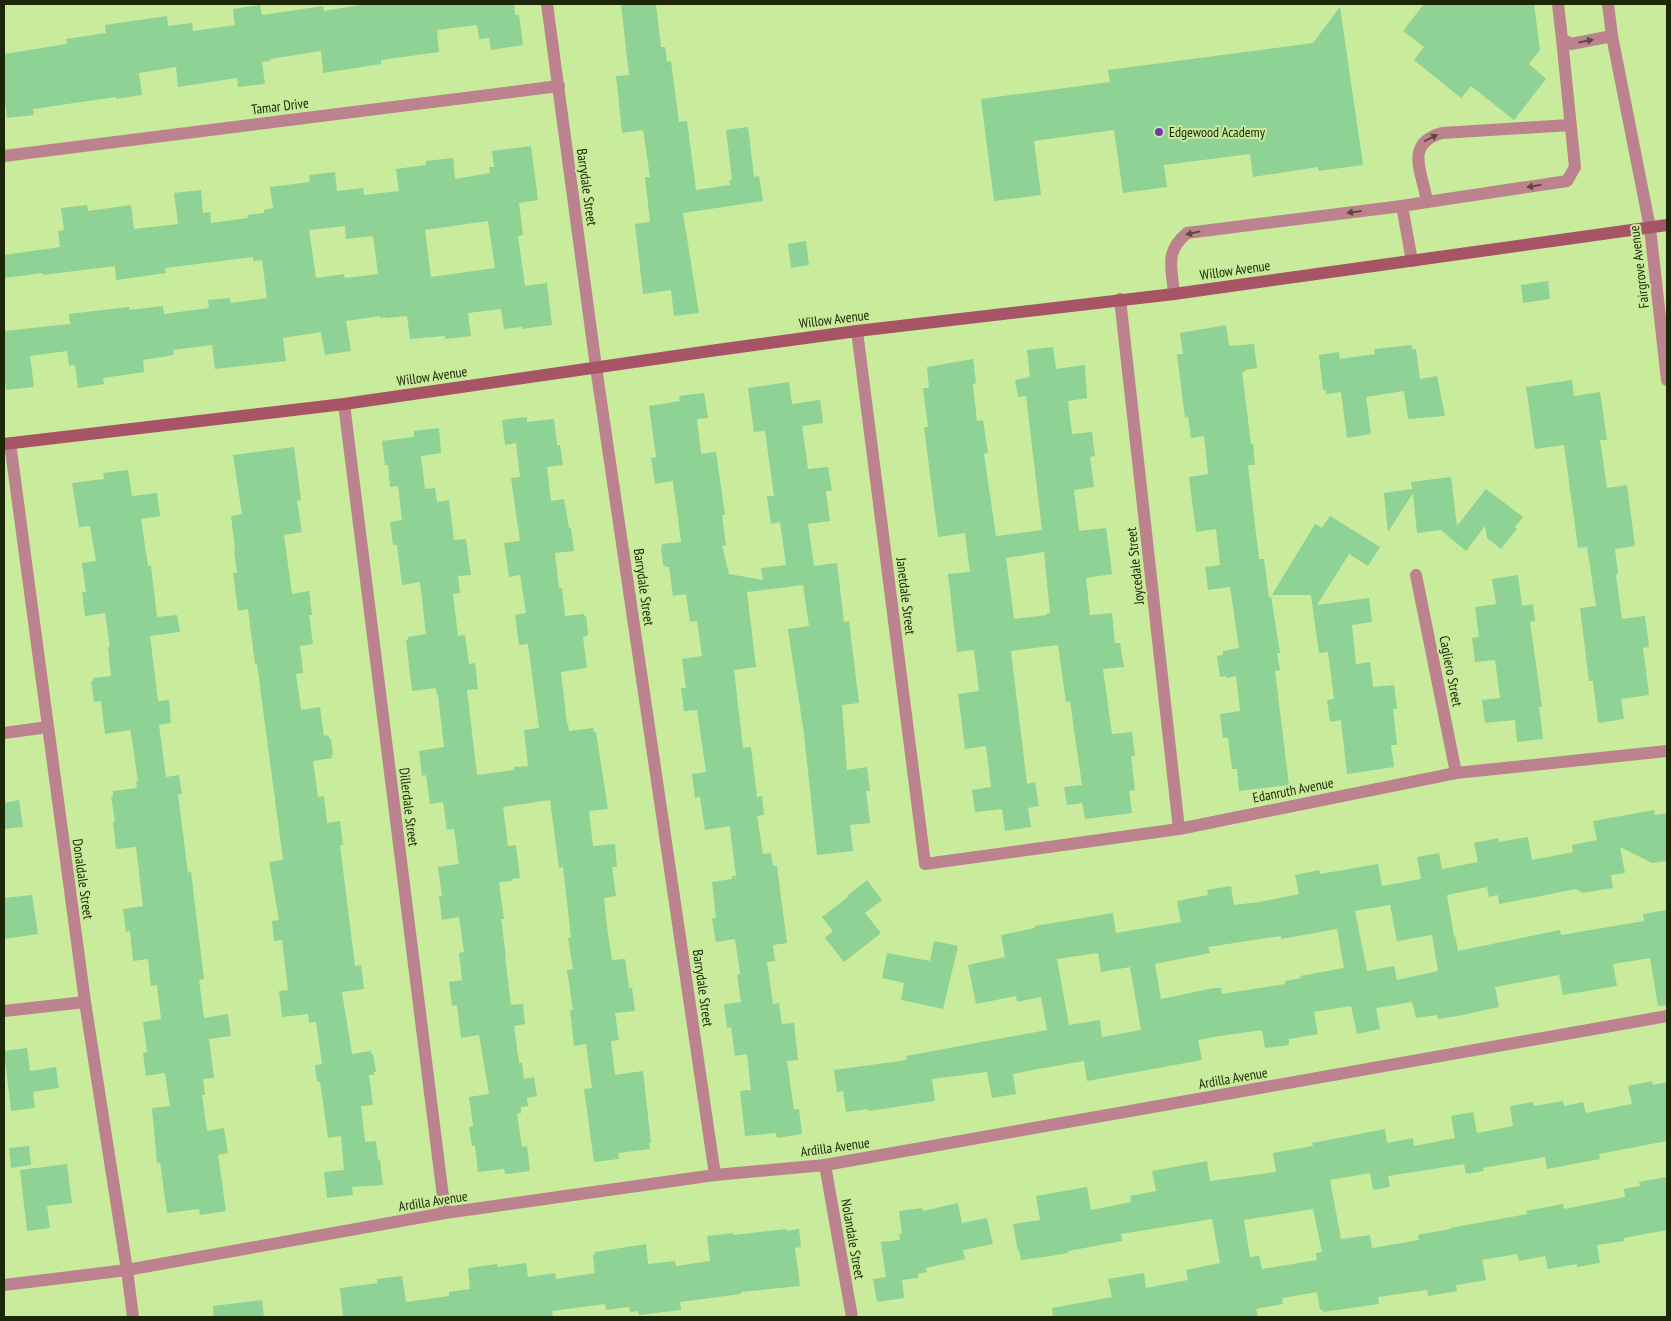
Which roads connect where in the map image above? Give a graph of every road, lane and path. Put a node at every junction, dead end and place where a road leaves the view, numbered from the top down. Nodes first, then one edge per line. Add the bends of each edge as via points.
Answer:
1 (547, 4) edge
2 (1558, 4) edge
3 (1608, 4) edge
4 (1612, 36) junction
5 (1562, 39) junction
6 (559, 86) junction
7 (1570, 125) junction
8 (4, 156) edge
9 (1427, 202) junction
10 (1402, 206) junction
11 (1667, 225) edge
12 (1650, 228) junction
13 (1412, 261) junction
14 (1174, 294) junction
15 (1120, 300) junction
16 (857, 331) junction
17 (596, 367) junction
18 (1667, 380) edge
19 (344, 404) junction
20 (7, 443) edge
21 (1416, 575) dead end
22 (48, 727) junction
23 (4, 733) edge
24 (1667, 750) edge
25 (1456, 773) junction
26 (1178, 829) junction
27 (925, 864) joint
28 (84, 1002) junction
29 (4, 1011) edge
30 (1667, 1016) edge
31 (825, 1166) junction
32 (715, 1175) junction
33 (445, 1213) junction
34 (127, 1270) junction
35 (4, 1285) edge
36 (133, 1317) edge
37 (852, 1317) edge

1 - 6 street, Barrydale Street
2 - 5 street
3 - 4 street, Fairgrove Avenue
5 -> 4 street via 1571,44
4 - 12 street, Fairgrove Avenue
5 - 7 street
6 - 8 street, Tamar Drive
6 - 17 street, Barrydale Street
7 -> 9 street via 1575,167 1567,181
9 -> 7 street via 1418,156 1420,145 1429,137 1442,133
9 - 10 street
10 - 13 street
10 -> 14 street via 1187,233 1171,254
11 - 12 street, Willow Avenue
12 - 13 street, Willow Avenue
12 - 18 street, Fairgrove Avenue
13 - 14 street, Willow Avenue
14 - 15 street, Willow Avenue
15 - 16 street, Willow Avenue
15 - 26 street, Joycedale Street
16 - 17 street, Willow Avenue
16 - 27 street, Janetdale Street
17 - 19 street, Willow Avenue
17 - 32 street, Barrydale Street
19 - 20 street, Willow Avenue
19 - 33 street, Dillerdale Street
20 - 22 street, Donaldale Street
21 - 25 street, Cagliero Street
22 - 23 street
22 - 28 street, Donaldale Street
24 - 25 street, Edanruth Avenue
25 - 26 street, Edanruth Avenue
26 - 27 street, Edanruth Avenue
28 - 29 street
28 - 34 street, Donaldale Street
30 - 31 street, Ardilla Avenue
31 - 32 street, Ardilla Avenue
31 - 37 street, Nolandale Street
32 - 33 street, Ardilla Avenue
33 - 34 street, Ardilla Avenue
34 - 35 street, Ardilla Avenue
34 - 36 street, Donaldale Street

